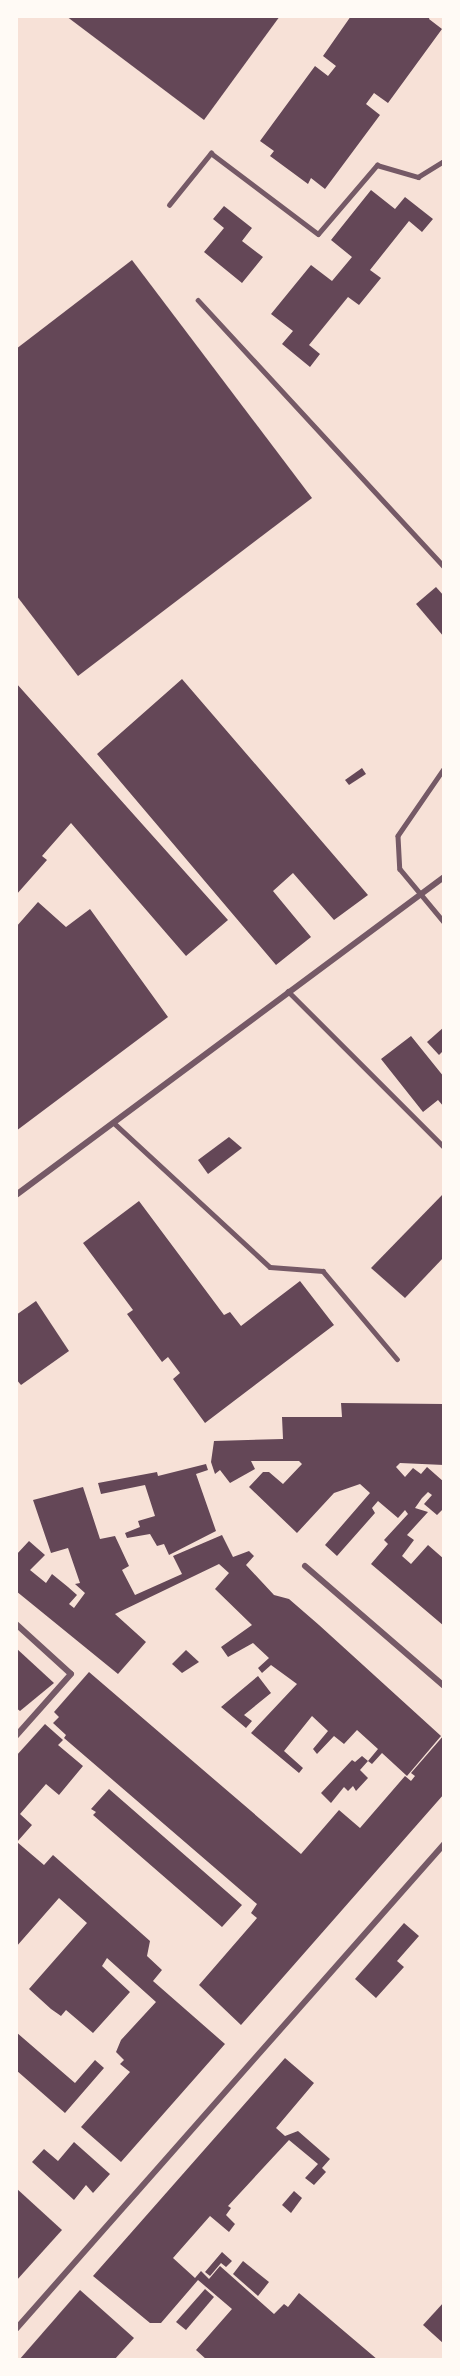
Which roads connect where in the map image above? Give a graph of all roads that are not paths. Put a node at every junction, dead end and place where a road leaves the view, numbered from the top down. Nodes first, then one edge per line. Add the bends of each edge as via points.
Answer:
1 (444, 161) edge
2 (169, 205) dead end
3 (198, 300) dead end
4 (444, 567) edge
5 (444, 769) edge
6 (444, 878) edge
7 (420, 896) junction
8 (444, 922) edge
9 (288, 992) junction
10 (114, 1123) junction
11 (444, 1147) edge
12 (16, 1195) edge
13 (398, 1359) dead end
14 (305, 1566) dead end
15 (16, 1624) edge
16 (444, 1686) edge
17 (16, 1736) edge
18 (444, 1844) edge
19 (16, 2329) edge

1 - 2 lane via 418,177 377,165 318,234 211,153
3 - 4 lane
5 - 7 lane via 398,837 400,869
6 - 7 street
7 - 8 lane
7 - 9 street
9 - 10 street
9 - 11 lane
10 - 12 street
10 - 13 lane via 270,1268 323,1271
14 - 16 street
15 - 17 street via 71,1674
18 - 19 street

